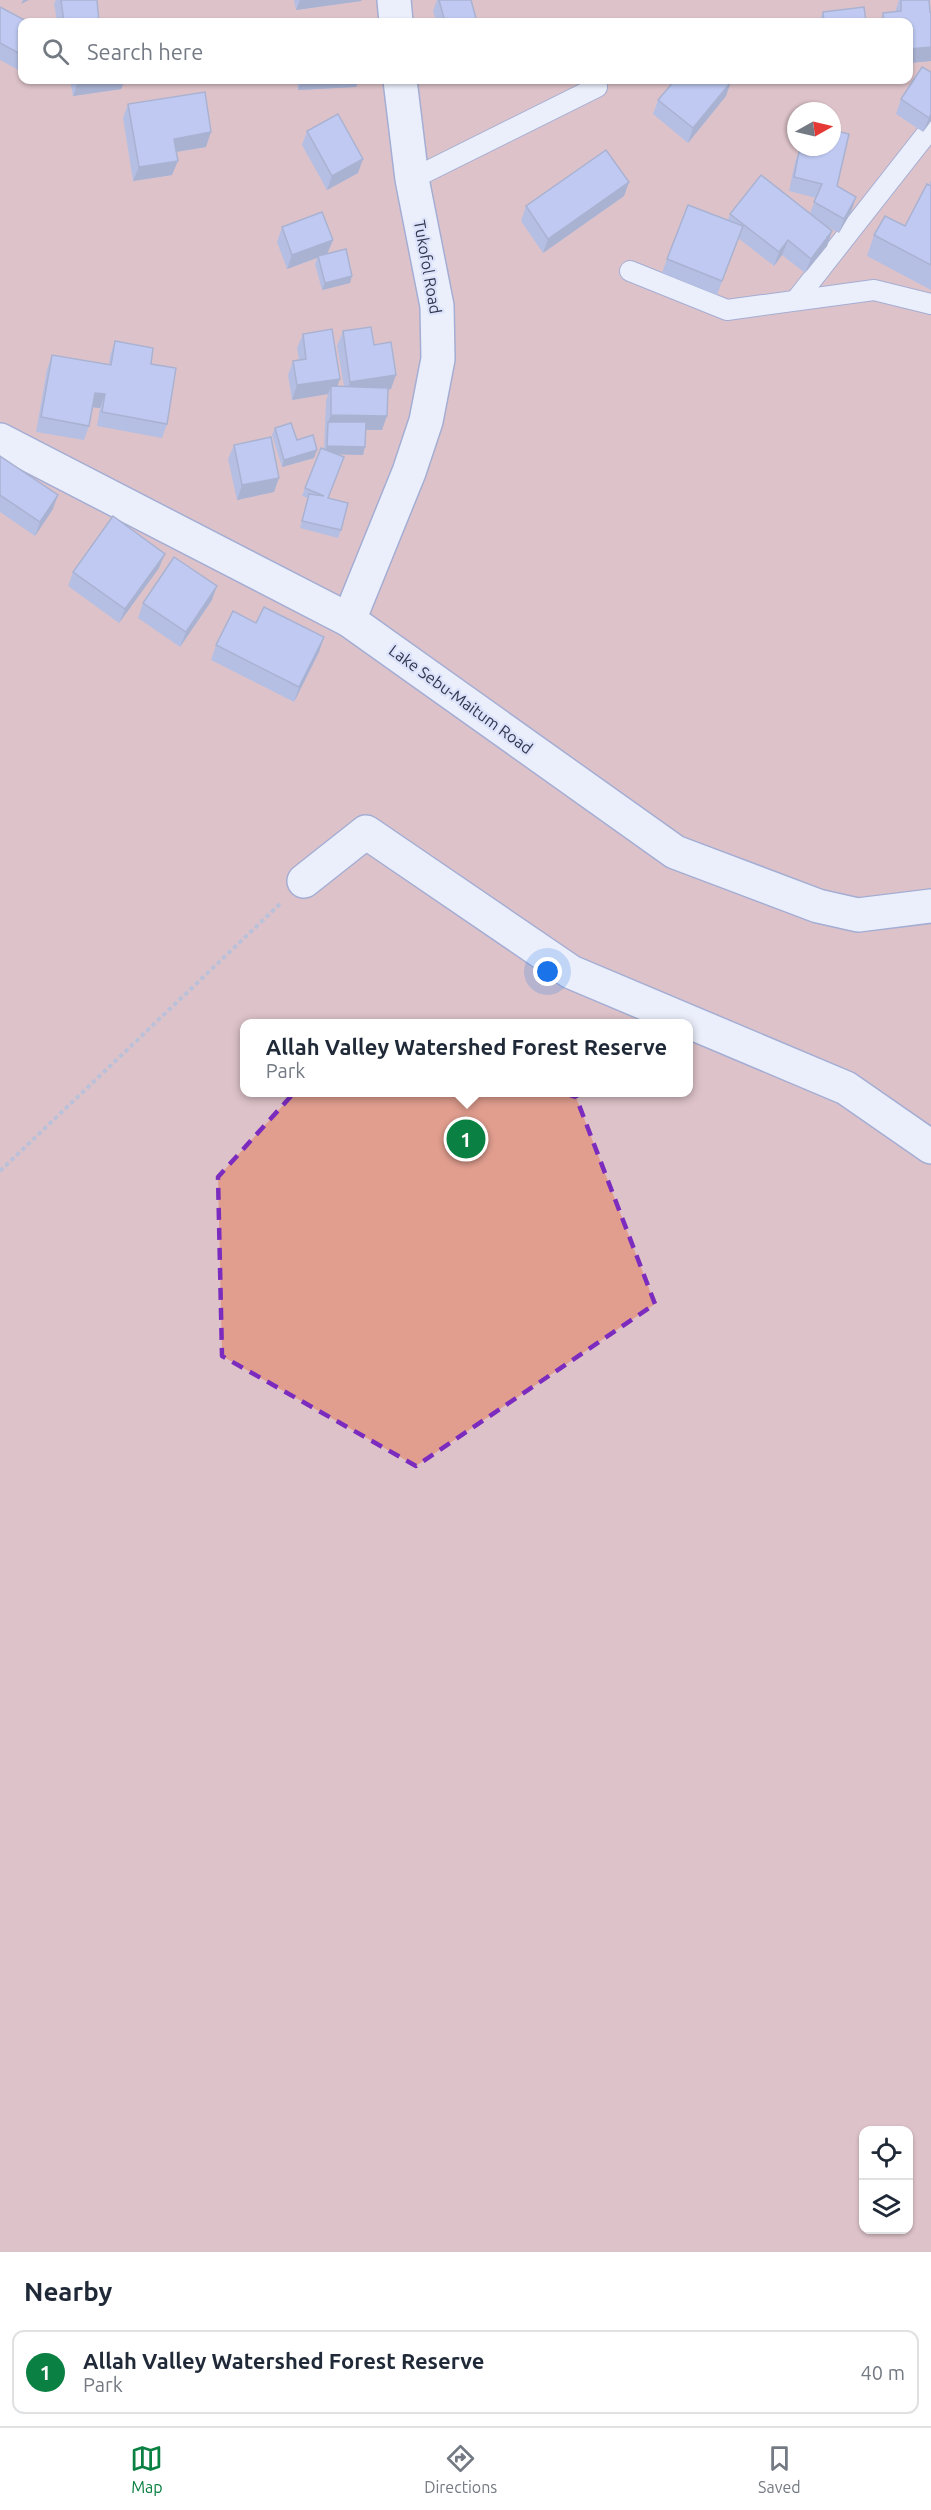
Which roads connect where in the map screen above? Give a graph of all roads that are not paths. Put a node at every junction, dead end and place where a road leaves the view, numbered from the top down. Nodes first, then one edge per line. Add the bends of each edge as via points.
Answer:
1 (394, 0) edge
2 (396, 18) edge
3 (400, 84) edge
4 (597, 87) dead end
5 (931, 128) edge
6 (412, 179) junction
7 (630, 271) dead end
8 (796, 300) junction
9 (931, 304) edge
10 (0, 440) edge
11 (349, 620) junction
12 (304, 881) road end
13 (931, 906) edge
14 (682, 1019) edge
15 (693, 1023) edge
16 (931, 1146) edge

1 - 2 street
3 - 6 street, Tukofol Road
4 - 6 lane
5 - 8 lane
6 - 11 street, Tukofol Road via 437,306 438,359 426,421 409,472
7 - 8 lane via 727,310
8 - 9 lane via 874,290
10 - 11 street, Lake Sebu-Maitum Road
11 - 13 street, Lake Sebu-Maitum Road via 675,852 818,906 858,915
12 - 14 street via 366,832 571,972
15 - 16 street via 846,1088

